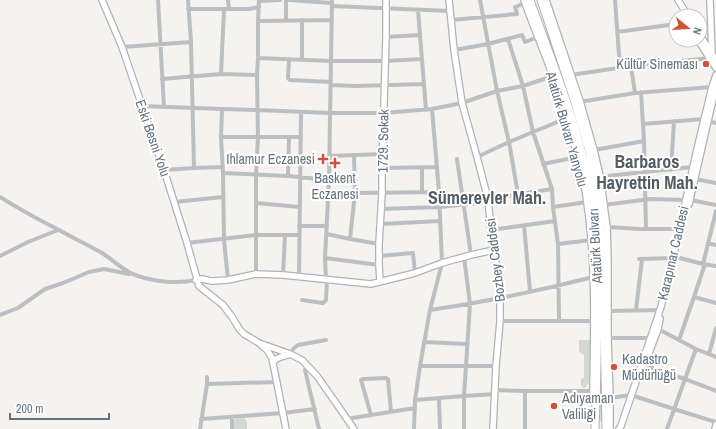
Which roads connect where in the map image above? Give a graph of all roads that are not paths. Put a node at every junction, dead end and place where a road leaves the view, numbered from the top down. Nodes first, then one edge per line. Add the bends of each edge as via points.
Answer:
1 (102, 0) edge
2 (158, 0) edge
3 (188, 0) edge
4 (228, 0) edge
5 (259, 0) edge
6 (280, 0) edge
7 (286, 0) edge
8 (290, 0) edge
9 (386, 0) edge
10 (449, 0) edge
11 (480, 0) edge
12 (541, 0) edge
13 (546, 0) edge
14 (615, 0) edge
15 (710, 0) edge
16 (527, 1) edge
17 (332, 3) edge
18 (259, 7) junction
19 (386, 8) junction
20 (713, 8) edge
21 (188, 9) junction
22 (226, 9) junction
23 (418, 10) junction
24 (450, 11) junction
25 (483, 17) junction
26 (286, 20) junction
27 (302, 20) junction
28 (332, 20) junction
29 (451, 20) junction
30 (258, 21) junction
31 (668, 25) edge
32 (617, 32) junction
33 (420, 35) junction
34 (386, 37) junction
35 (538, 37) junction
36 (508, 39) junction
37 (191, 42) junction
38 (160, 44) junction
39 (488, 44) junction
40 (122, 48) junction
41 (705, 48) edge
42 (708, 48) edge
43 (454, 50) junction
44 (713, 57) edge
45 (258, 58) junction
46 (289, 59) junction
47 (422, 59) junction
48 (302, 60) junction
49 (385, 61) junction
50 (331, 62) junction
51 (566, 66) junction
52 (631, 66) junction
53 (620, 68) junction
54 (716, 68) edge
55 (221, 74) junction
56 (716, 74) edge
57 (257, 75) junction
58 (571, 75) junction
59 (553, 76) junction
60 (192, 77) junction
61 (162, 78) junction
62 (331, 83) junction
63 (424, 84) junction
64 (384, 85) junction
65 (523, 86) junction
66 (714, 86) edge
67 (497, 92) junction
68 (641, 92) junction
69 (635, 93) junction
70 (578, 102) junction
71 (462, 103) junction
72 (142, 106) junction
73 (164, 107) junction
74 (192, 108) junction
75 (222, 109) junction
76 (432, 109) junction
77 (258, 110) junction
78 (426, 110) junction
79 (302, 112) junction
80 (330, 113) junction
81 (383, 113) junction
82 (567, 118) junction
83 (706, 120) junction
84 (674, 122) junction
85 (716, 123) edge
86 (643, 124) junction
87 (533, 132) junction
88 (258, 136) junction
89 (221, 137) junction
90 (289, 137) junction
91 (301, 137) junction
92 (644, 141) junction
93 (509, 142) junction
94 (594, 150) junction
95 (382, 154) junction
96 (354, 155) junction
97 (329, 156) junction
98 (478, 157) junction
99 (577, 157) junction
100 (456, 159) dead end
101 (543, 164) junction
102 (222, 167) junction
103 (437, 167) junction
104 (692, 167) junction
105 (194, 168) junction
106 (382, 168) junction
107 (422, 168) junction
108 (164, 170) junction
109 (671, 170) junction
110 (645, 172) junction
111 (223, 173) junction
112 (256, 175) junction
113 (288, 176) junction
114 (597, 177) junction
115 (300, 178) junction
116 (695, 179) junction
117 (329, 180) junction
118 (716, 183) edge
119 (552, 189) junction
120 (328, 191) junction
121 (422, 192) junction
122 (439, 192) junction
123 (355, 193) junction
124 (382, 193) junction
125 (518, 194) junction
126 (0, 197) edge
127 (223, 198) junction
128 (646, 200) junction
129 (688, 200) junction
130 (488, 201) junction
131 (174, 202) junction
132 (587, 202) junction
133 (256, 203) junction
134 (464, 205) junction
135 (604, 205) junction
136 (716, 205) edge
137 (300, 207) junction
138 (440, 207) junction
139 (553, 207) junction
140 (381, 209) junction
141 (716, 211) edge
142 (440, 221) junction
143 (555, 221) junction
144 (381, 224) junction
145 (524, 225) junction
146 (299, 226) junction
147 (327, 226) junction
148 (607, 227) junction
149 (646, 229) junction
150 (679, 229) junction
151 (58, 230) junction
152 (491, 230) junction
153 (327, 234) junction
154 (256, 235) junction
155 (285, 235) junction
156 (299, 235) junction
157 (350, 239) junction
158 (224, 240) junction
159 (592, 240) junction
160 (187, 243) junction
161 (708, 243) junction
162 (380, 244) junction
163 (558, 244) junction
164 (716, 245) edge
165 (494, 250) junction
166 (471, 255) junction
167 (0, 256) edge
168 (379, 256) junction
169 (464, 257) junction
170 (674, 257) junction
171 (325, 258) junction
172 (442, 263) junction
173 (379, 264) junction
174 (703, 264) junction
175 (716, 266) edge
176 (414, 273) junction
177 (256, 274) junction
178 (283, 275) junction
179 (139, 276) junction
180 (299, 277) junction
181 (593, 277) junction
182 (196, 280) junction
183 (228, 280) junction
184 (326, 280) junction
185 (380, 281) junction
186 (558, 286) junction
187 (530, 291) junction
188 (501, 297) junction
189 (694, 297) junction
190 (302, 300) dead end
191 (716, 303) edge
192 (470, 304) junction
193 (430, 310) junction
194 (636, 310) junction
195 (660, 310) junction
196 (608, 311) junction
197 (0, 315) edge
198 (500, 321) junction
199 (559, 321) junction
200 (594, 321) junction
201 (716, 328) edge
202 (658, 330) junction
203 (608, 338) junction
204 (650, 338) junction
205 (326, 340) dead end
206 (679, 340) junction
207 (424, 342) junction
208 (259, 343) junction
209 (467, 344) junction
210 (696, 349) junction
211 (290, 354) junction
212 (709, 354) junction
213 (716, 357) edge
214 (273, 362) junction
215 (307, 366) junction
216 (420, 366) junction
217 (466, 366) junction
218 (496, 366) junction
219 (645, 366) junction
220 (207, 377) dead end
221 (685, 379) junction
222 (277, 382) junction
223 (207, 384) junction
224 (525, 391) junction
225 (593, 391) junction
226 (716, 391) edge
227 (495, 392) junction
228 (633, 395) junction
229 (464, 396) junction
230 (439, 398) junction
231 (610, 398) junction
232 (415, 400) junction
233 (414, 408) junction
234 (314, 409) junction
235 (674, 409) junction
236 (391, 412) junction
237 (283, 413) junction
238 (371, 415) junction
239 (232, 417) junction
240 (201, 419) junction
241 (346, 419) junction
242 (716, 422) edge
243 (716, 425) edge
244 (200, 429) edge
245 (232, 429) edge
246 (286, 429) edge
247 (319, 429) edge
248 (354, 429) edge
249 (414, 429) edge
250 (440, 429) edge
251 (464, 429) edge
252 (493, 429) edge
253 (525, 429) edge
254 (594, 429) edge
255 (606, 429) edge
256 (610, 429) edge
257 (619, 429) edge
258 (624, 429) edge
259 (667, 429) edge
260 (714, 429) edge

1 - 40 street, Eski Besni Yolu
2 - 38 street
3 - 21 street
4 - 22 street
5 - 6 street
5 - 18 street
7 - 26 street
8 - 17 street
9 - 19 street, 1729. Sokak
10 - 24 street, Bozbey Caddesi
11 - 25 street
12 - 51 highway, Atatürk Bulvarı
13 - 51 street, Atatürk Bulvarı Yanyolu
14 - 32 street
15 - 20 street
16 - 25 street via 515,7 517,14
16 - 35 street, Atatürk Bulvarı Yanyolu
16 - 254 highway, Atatürk Bulvarı via 570,113 592,202 597,261 598,321
17 - 19 street
17 - 28 street
18 - 22 street
18 - 30 street
19 - 23 street
19 - 34 street, 1729. Sokak
20 - 44 street
21 - 22 street
21 - 37 street
22 - 55 street
23 - 24 street
23 - 33 street
24 - 29 street, Bozbey Caddesi
25 - 29 street
25 - 39 street
26 - 27 street
26 - 30 street
27 - 28 street
27 - 48 street
28 - 50 street
29 - 43 street, Bozbey Caddesi
30 - 45 street
31 - 32 street
32 - 53 street
33 - 34 street
33 - 47 street
34 - 49 street, 1729. Sokak
35 - 36 street via 525,42 522,35
35 - 59 street, Atatürk Bulvarı Yanyolu
36 - 39 street
36 - 65 street
37 - 38 street
37 - 60 street
38 - 40 street
38 - 61 street
39 - 43 street
39 - 67 street
40 - 72 street, Eski Besni Yolu
41 - 44 street
42 - 44 street
43 - 71 street, Bozbey Caddesi
44 - 52 street
44 - 54 street
45 - 46 street
45 - 57 street
46 - 48 street
46 - 62 street via 290,80
47 - 49 street
47 - 63 street
48 - 50 street
49 - 50 street
49 - 64 street, 1729. Sokak
50 - 62 street
51 - 58 street, Atatürk Bulvarı Yanyolu
51 - 70 highway, Atatürk Bulvarı
52 - 53 street
52 - 69 street
53 - 58 street
55 - 57 street
55 - 60 street
56 - 66 street, Karapınar Caddesi
57 - 77 street
58 - 70 street, Atatürk Bulvarı Yanyolu
59 - 65 street
59 - 82 street, Atatürk Bulvarı Yanyolu
60 - 61 street
60 - 74 street
61 - 73 street
62 - 64 street
62 - 80 street
63 - 64 street
63 - 78 street
64 - 81 street, 1729. Sokak
65 - 67 street
65 - 87 street
66 - 68 street
66 - 83 street, Karapınar Caddesi
67 - 71 street
67 - 93 street
68 - 69 street
68 - 86 street
69 - 70 street
70 - 94 street, Atatürk Bulvarı Yanyolu
70 - 114 highway, Atatürk Bulvarı
71 - 76 street
71 - 98 street, Bozbey Caddesi
72 - 73 street
72 - 108 street, Eski Besni Yolu
73 - 74 street
74 - 75 street
74 - 105 street
75 - 77 street
75 - 89 street
76 - 78 street
76 - 103 street
77 - 79 street
77 - 88 street
78 - 81 street
79 - 80 street
79 - 91 street
80 - 81 street
80 - 97 street
81 - 95 street, 1729. Sokak
82 - 87 street
82 - 99 street, Atatürk Bulvarı Yanyolu
83 - 84 street
83 - 85 street
83 - 104 street, Karapınar Caddesi
83 - 116 street, Karapınar Caddesi
84 - 86 street
84 - 109 street
86 - 92 street
87 - 93 street
87 - 101 street
88 - 89 street
88 - 90 street
88 - 112 street
89 - 102 street
90 - 91 street
90 - 113 street
91 - 115 street
92 - 94 street
92 - 110 street
93 - 98 street
93 - 125 street
94 - 114 street, Atatürk Bulvarı Yanyolu
95 - 96 street
95 - 106 street, 1729. Sokak
96 - 97 street
96 - 123 street
97 - 117 street
98 - 130 street, Bozbey Caddesi
99 - 101 street
99 - 132 street, Atatürk Bulvarı Yanyolu
100 - 134 street
101 - 119 street
102 - 105 street
102 - 111 street
103 - 107 street
103 - 122 street
104 - 109 street
104 - 129 street, Karapınar Caddesi
105 - 108 street
106 - 107 street
106 - 124 street, 1729. Sokak
107 - 121 street
108 - 131 street, Eski Besni Yolu
109 - 110 street
110 - 114 street
110 - 128 street
111 - 112 street
111 - 127 street
112 - 113 street
112 - 133 street
113 - 115 street
114 - 135 street, Atatürk Bulvarı Yanyolu
114 - 255 highway, Atatürk Bulvarı via 603,261
115 - 117 street
115 - 137 street
116 - 118 street
116 - 129 street, Karapınar Caddesi
117 - 120 street
119 - 125 street
119 - 139 street
120 - 123 street
120 - 147 street
121 - 122 street
121 - 124 street
122 - 138 street
123 - 124 street
123 - 157 street
124 - 140 street, 1729. Sokak
125 - 130 street
126 - 151 street
127 - 131 street
127 - 158 street
128 - 129 street
128 - 135 street
128 - 149 street
129 - 136 street
129 - 150 street, Karapınar Caddesi
129 - 170 street, Karapınar Caddesi
130 - 134 street
130 - 152 street, Bozbey Caddesi
131 - 160 street, Eski Besni Yolu
132 - 139 street
132 - 159 street, Atatürk Bulvarı Yanyolu
133 - 137 street
133 - 154 street
134 - 138 street
134 - 166 street
135 - 148 street, Atatürk Bulvarı Yanyolu
137 - 146 street
138 - 140 street
138 - 142 street
139 - 143 street
140 - 144 street, 1729. Sokak
141 - 161 street
142 - 144 street
142 - 172 street
143 - 145 street
143 - 163 street
144 - 162 street, 1729. Sokak
145 - 152 street
145 - 187 street
146 - 147 street
146 - 156 street
147 - 153 street
148 - 149 street
148 - 196 street, Atatürk Bulvarı Yanyolu
149 - 150 street
150 - 170 street, Karapınar Caddesi
151 - 167 street
151 - 179 street
152 - 165 street, Bozbey Caddesi
153 - 157 street
153 - 171 street
154 - 155 street
154 - 158 street
154 - 177 street
155 - 156 street
155 - 178 street
156 - 180 street
157 - 162 street
158 - 160 street
158 - 183 street
159 - 163 street
159 - 181 street, Atatürk Bulvarı Yanyolu
160 - 182 street, Eski Besni Yolu
161 - 164 street
161 - 174 street
162 - 168 street, 1729. Sokak
163 - 186 street
165 - 166 street
165 - 188 street, Bozbey Caddesi
166 - 169 street
168 - 173 street, 1729. Sokak
168 - 176 street via 413,253
169 - 172 street
169 - 192 street
170 - 174 street
170 - 194 street via 640,259
170 - 195 street, Karapınar Caddesi
170 - 202 street, Karapınar Caddesi
171 - 173 street
171 - 184 street
172 - 176 street
172 - 193 street
173 - 185 street, 1729. Sokak
174 - 175 street
174 - 189 street
176 - 185 street
177 - 178 street
177 - 183 street
178 - 180 street
179 - 182 street via 170,282
179 - 197 street via 104,269 89,272 45,290 18,308
180 - 184 street
181 - 186 street
181 - 200 street, Atatürk Bulvarı Yanyolu
182 - 183 street
182 - 208 street via 202,290 223,305 240,330
184 - 185 street via 371,284
184 - 190 street via 326,300 323,303
186 - 187 street
186 - 199 street
187 - 188 street
188 - 192 street
188 - 198 street, Bozbey Caddesi
189 - 191 street
189 - 206 street
192 - 193 street
192 - 209 street
193 - 207 street
194 - 195 street
194 - 196 street
195 - 204 street, Karapınar Caddesi
196 - 203 street, Atatürk Bulvarı Yanyolu
198 - 199 street
198 - 218 street, Bozbey Caddesi
199 - 200 street
200 - 225 street, Atatürk Bulvarı Yanyolu
201 - 212 street
202 - 206 street
202 - 219 street, Karapınar Caddesi
203 - 204 street
203 - 231 street, Atatürk Bulvarı Yanyolu
204 - 228 street, Karapınar Caddesi
205 - 211 street via 298,345
206 - 210 street
207 - 209 street
207 - 216 street
208 - 211 street
208 - 214 street via 270,354
209 - 217 street
210 - 212 street
210 - 221 street
211 - 214 street
211 - 215 street via 302,360
212 - 213 street
214 - 222 street
215 - 234 street
215 - 241 street
216 - 217 street
216 - 232 street
217 - 218 street
217 - 229 street
218 - 227 street, Bozbey Caddesi
219 - 221 street
219 - 228 street, Karapınar Caddesi
220 - 223 street
221 - 226 street
221 - 235 street
222 - 223 street
222 - 237 street
223 - 240 street
224 - 225 street
224 - 227 street
224 - 253 street
225 - 254 street, Atatürk Bulvarı Yanyolu
227 - 229 street
227 - 252 street, Bozbey Caddesi
228 - 231 street
228 - 235 street
228 - 257 street, Karapınar Caddesi
228 - 258 street, Karapınar Caddesi
229 - 230 street
229 - 251 street
230 - 232 street
230 - 250 street
231 - 256 street, Atatürk Bulvarı Yanyolu
232 - 233 street
233 - 236 street
233 - 249 street
234 - 237 street
234 - 247 street
235 - 242 street
235 - 259 street
236 - 238 street
236 - 238 street via 388,378 363,379 361,380
237 - 239 street
237 - 246 street
238 - 241 street
239 - 240 street
239 - 245 street
240 - 244 street
241 - 248 street
243 - 260 street

